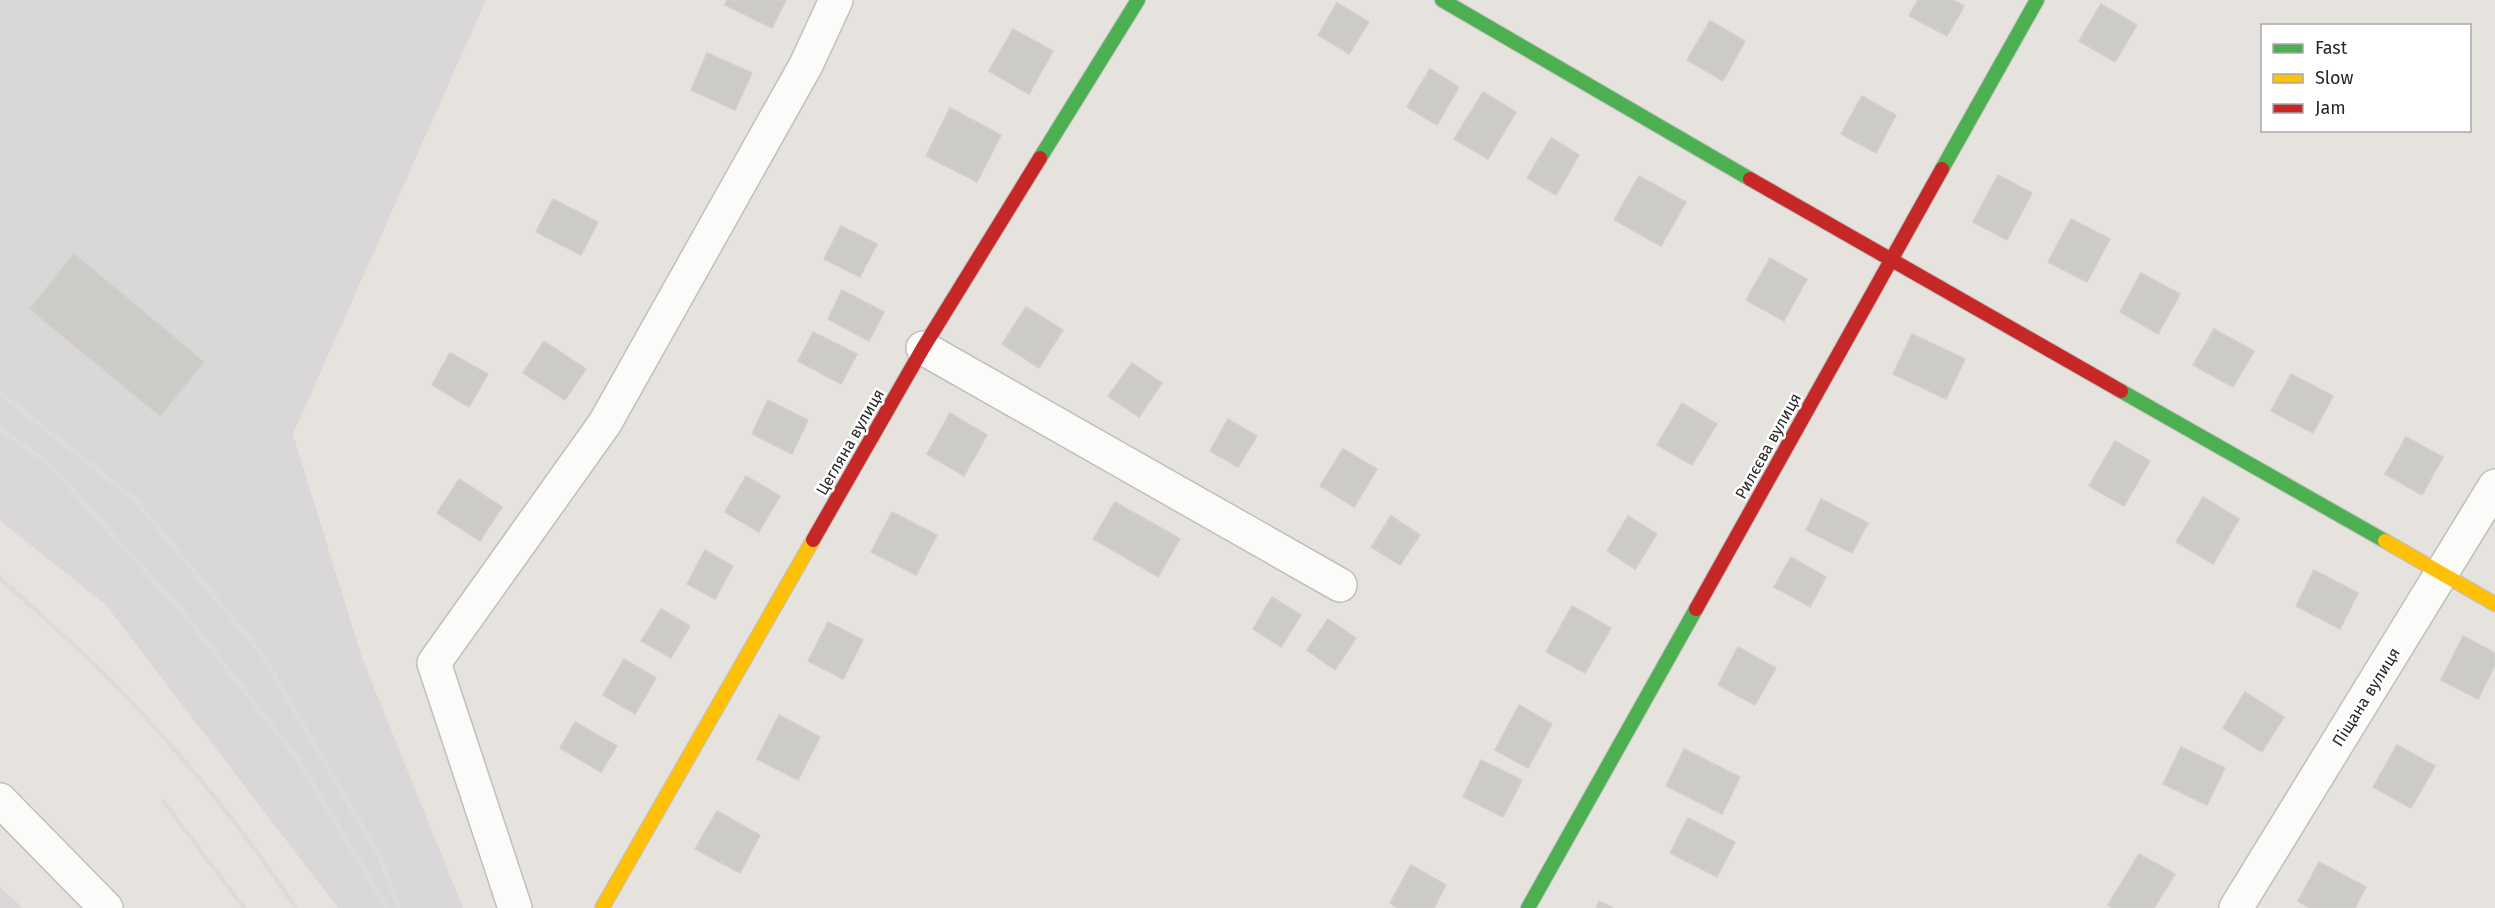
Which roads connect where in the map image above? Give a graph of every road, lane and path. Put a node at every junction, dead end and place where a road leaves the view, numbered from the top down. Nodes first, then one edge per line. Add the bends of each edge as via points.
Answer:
1 (836, 0) edge
2 (1138, 0) edge
3 (1442, 0) edge
4 (2037, 0) edge
5 (1891, 260) junction
6 (923, 348) junction
7 (2495, 486) edge
8 (2443, 573) junction
9 (1340, 585) dead end
10 (2495, 604) edge
11 (0, 800) edge
12 (106, 908) edge
13 (515, 908) edge
14 (602, 908) edge
15 (1528, 908) edge
16 (2236, 908) edge

1 - 13 street via 801,75 605,423 434,663
2 - 6 street, Цегляна вулиця
3 - 5 street
4 - 5 street, Рилєєва вулиця
5 - 8 street
5 - 15 street, Рилєєва вулиця
6 - 9 street
6 - 14 street, Цегляна вулиця
7 - 8 street, Піщана вулиця
8 - 10 street
8 - 16 street, Піщана вулиця
11 - 12 street

